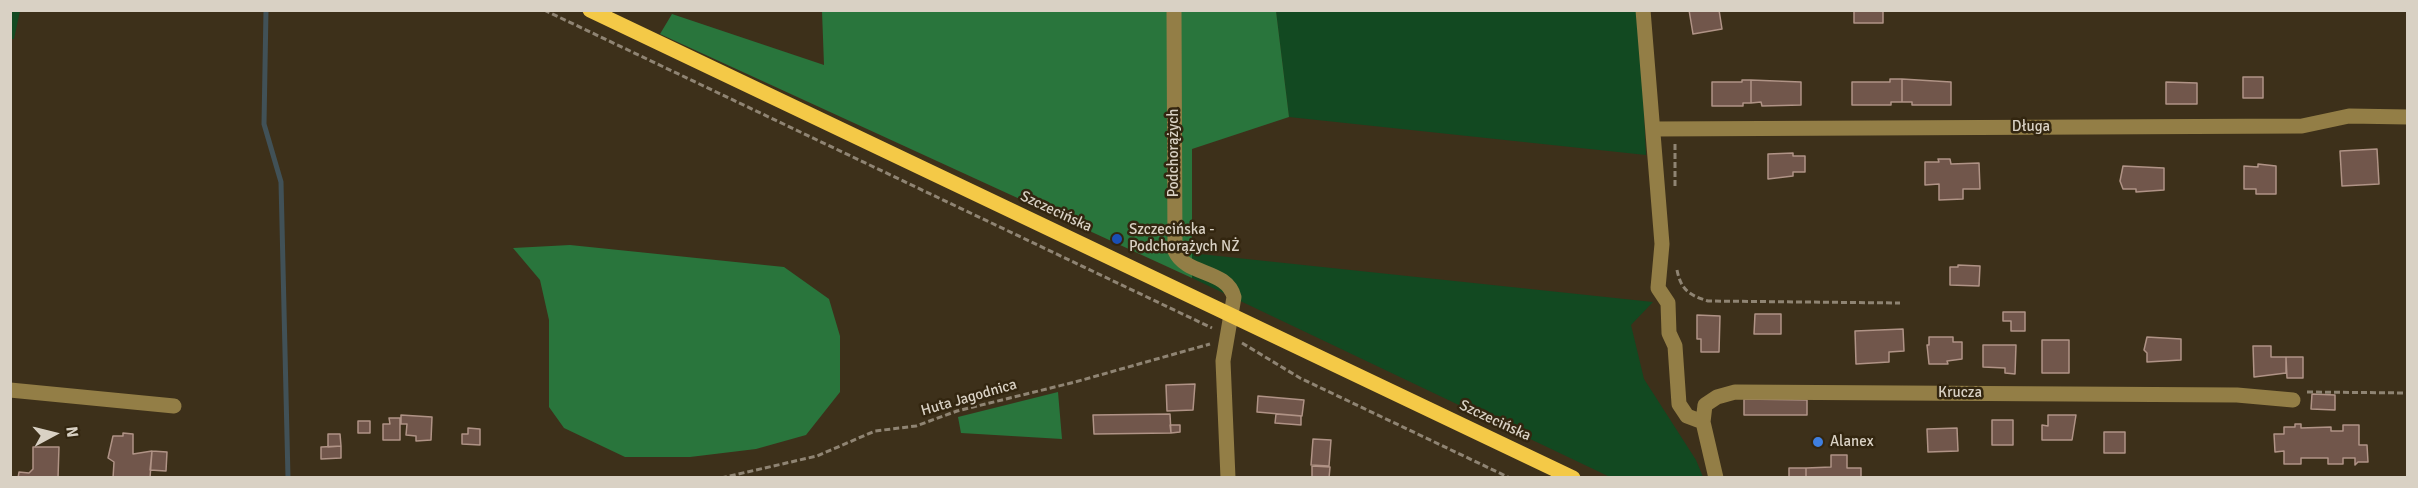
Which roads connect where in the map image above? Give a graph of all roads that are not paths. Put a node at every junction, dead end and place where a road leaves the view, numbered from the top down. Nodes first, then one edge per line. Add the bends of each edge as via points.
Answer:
1 (590, 10) edge
2 (1174, 10) edge
3 (1643, 10) edge
4 (2408, 117) edge
5 (1654, 129) junction
6 (1230, 316) junction
7 (10, 390) edge
8 (2292, 400) road end
9 (174, 406) dead end
10 (1703, 422) junction
11 (1228, 477) edge
12 (1573, 477) edge
13 (1716, 477) edge

1 - 6 main road, Szczecińska
2 - 6 street, Podchorążych via 1175,251 1183,262 1229,286 1234,297
3 - 5 street
4 - 5 street, Długa via 2349,116 2302,126
5 - 10 street via 1662,244 1658,288 1668,303 1679,404 1687,416
6 - 11 street, Podchorążych via 1225,339
6 - 12 main road, Szczecińska
7 - 9 street
8 - 10 street, Krucza via 2237,395 1735,392 1705,405
10 - 13 street

